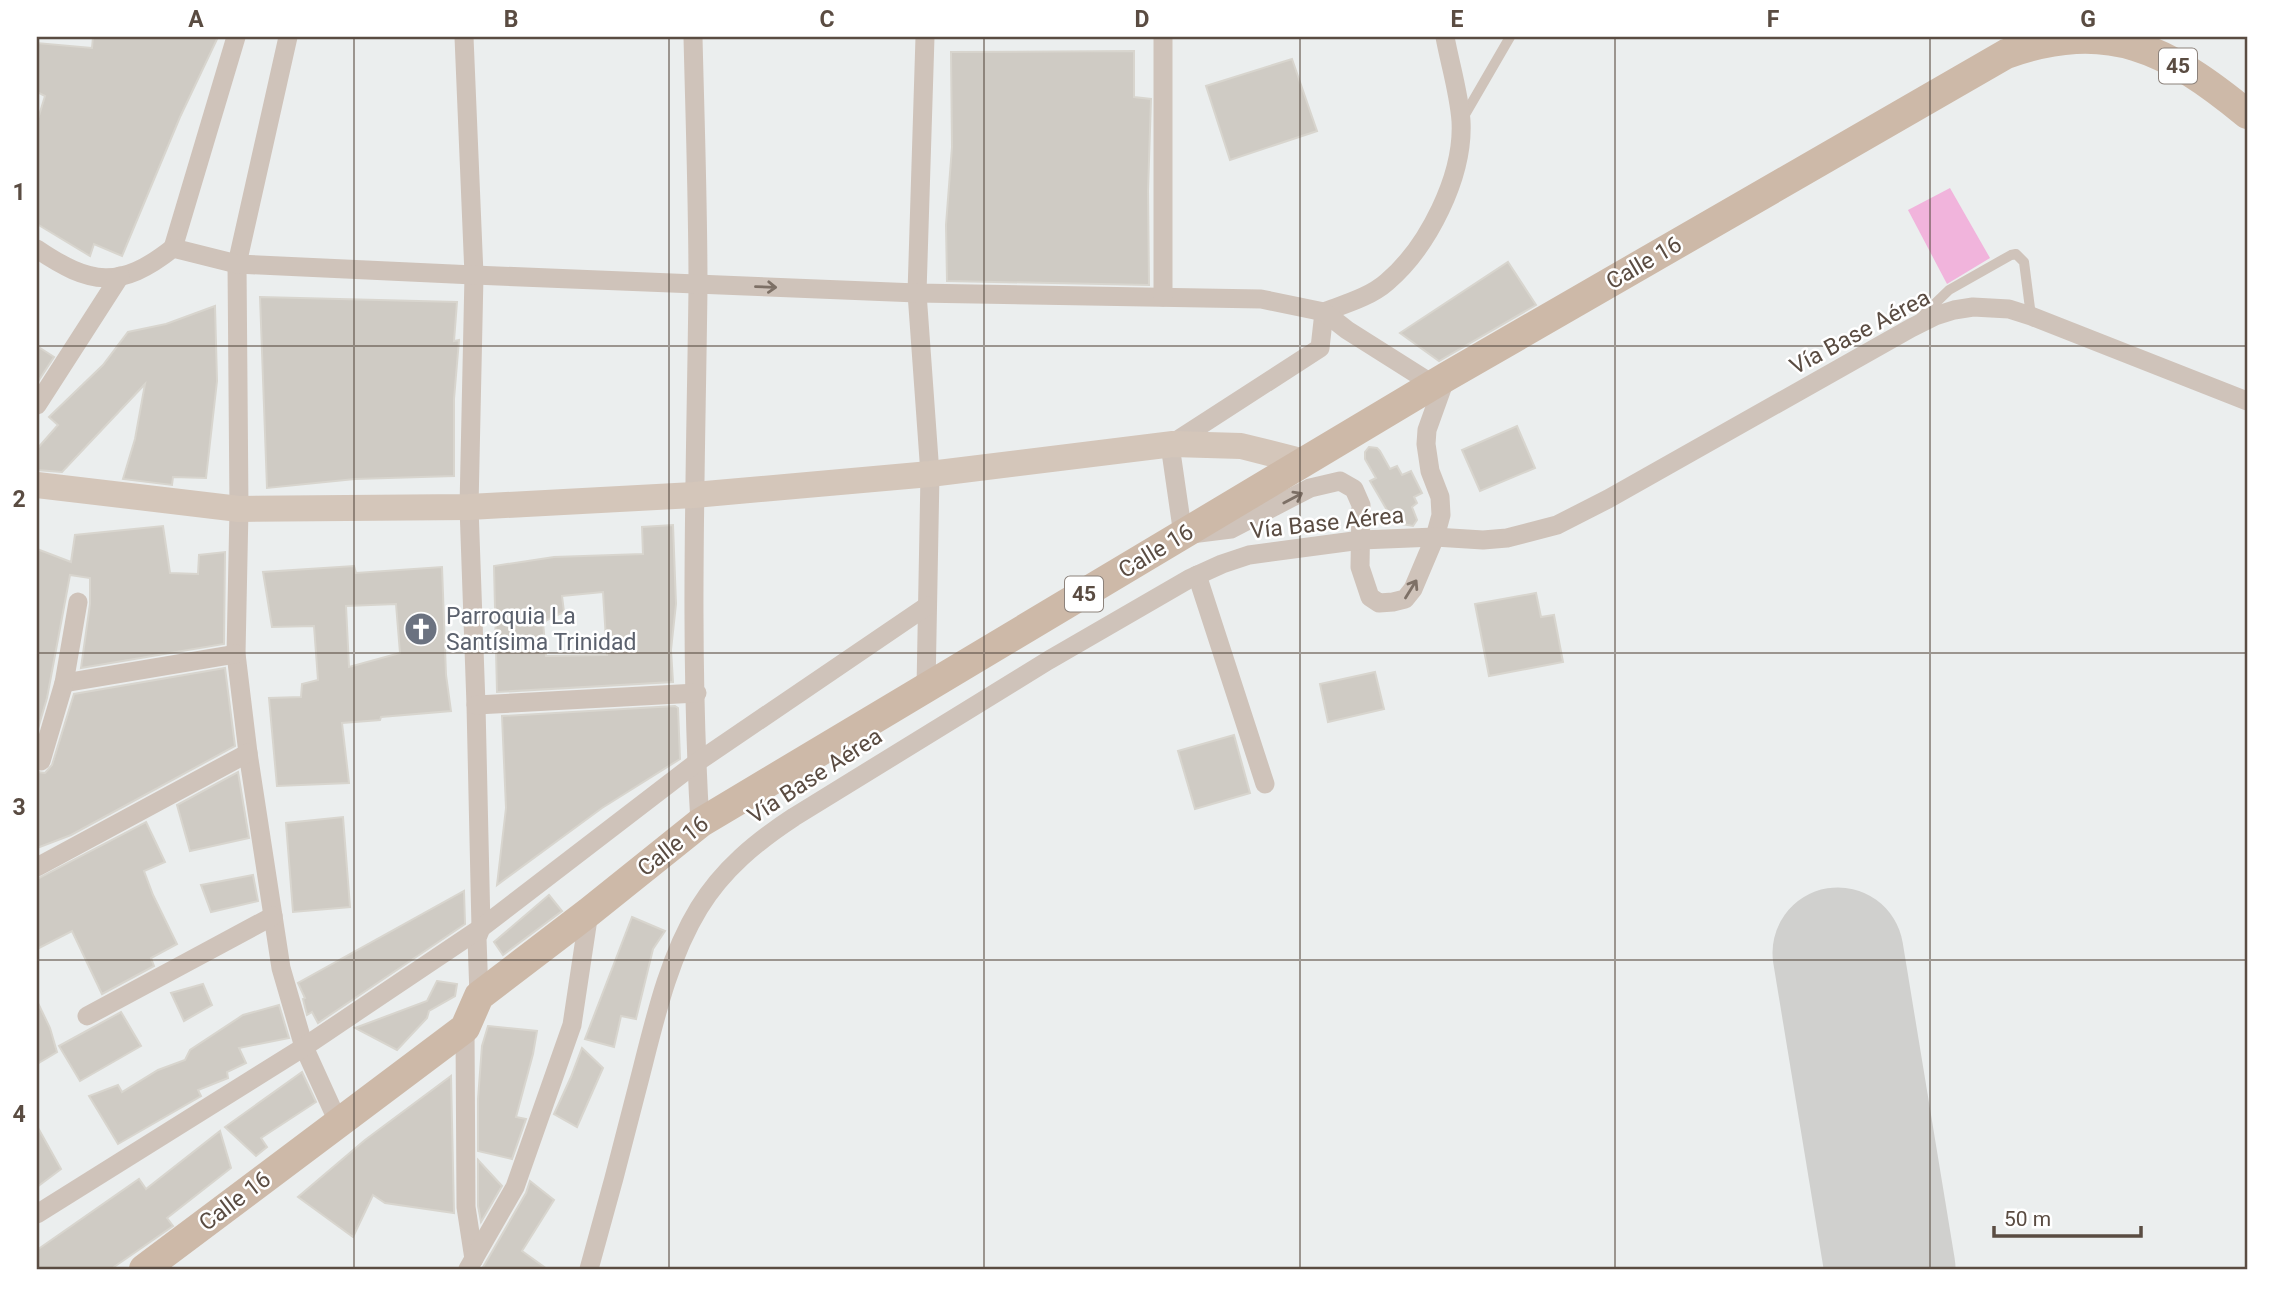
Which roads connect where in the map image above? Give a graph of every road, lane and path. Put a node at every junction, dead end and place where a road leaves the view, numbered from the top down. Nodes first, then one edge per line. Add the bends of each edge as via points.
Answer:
1 (236, 37) edge
2 (288, 37) edge
3 (464, 37) edge
4 (693, 37) edge
5 (925, 37) edge
6 (1163, 37) edge
7 (1444, 37) edge
8 (1510, 37) edge
9 (2058, 38) edge
10 (2099, 38) edge
11 (2247, 114) edge
12 (1461, 122) junction
13 (173, 248) junction
14 (37, 249) edge
15 (237, 264) junction
16 (474, 275) junction
17 (120, 276) junction
18 (698, 284) junction
19 (917, 293) junction
20 (1163, 297) junction
21 (1324, 312) junction
22 (2031, 316) junction
23 (1911, 328) junction
24 (1440, 381) junction
25 (2247, 401) edge
26 (37, 405) edge
27 (1172, 445) junction
28 (1314, 456) junction
29 (930, 474) junction
30 (1328, 482) junction
31 (37, 485) edge
32 (694, 495) junction
33 (469, 507) junction
34 (239, 509) junction
35 (1183, 535) junction
36 (1434, 537) junction
37 (1361, 540) junction
38 (1197, 575) junction
39 (78, 602) dead end
40 (927, 606) junction
41 (236, 654) junction
42 (64, 683) junction
43 (926, 688) junction
44 (696, 693) junction
45 (476, 705) junction
46 (248, 753) junction
47 (41, 761) dead end
48 (696, 763) junction
49 (1265, 784) dead end
50 (700, 823) junction
51 (37, 867) edge
52 (589, 912) junction
53 (273, 916) junction
54 (481, 928) junction
55 (479, 996) junction
56 (87, 1016) dead end
57 (465, 1028) junction
58 (304, 1047) junction
59 (339, 1124) junction
60 (38, 1209) edge
61 (471, 1264) edge
62 (144, 1269) edge
63 (590, 1269) edge

1 - 13 street
2 - 15 street
3 - 16 street
4 - 18 street
5 - 19 street
6 - 20 street
7 - 12 street
8 - 12 lane
9 - 10 main road, Calle 16 / 45
9 - 24 main road, Calle 16 / 45 via 2006,54
10 - 11 main road, 45 via 2157,54 2216,89
12 - 21 street via 1457,163 1446,198 1410,258 1386,284
13 - 15 street
13 - 17 street via 139,270
14 - 17 street via 84,276
15 - 16 street
15 - 34 street
16 - 18 street
16 - 33 street
17 - 26 street
18 -> 19 street
18 - 32 street
19 - 20 street
19 - 29 street
20 - 21 street via 1261,299
21 - 24 street via 1347,330
21 - 27 street via 1320,348
22 - 23 street, Vía Base Aérea via 2009,309 1973,307 1935,316
22 - 23 lane via 2024,262 2016,254 1949,290
22 - 25 street, Vía Base Aérea
23 - 36 street, Vía Base Aérea via 1557,525 1495,539
24 - 28 main road, Calle 16 / 45
24 - 36 street via 1426,444 1440,497 1441,515
27 - 28 street via 1241,446
27 - 29 street
27 - 35 street
28 - 30 street
28 - 35 main road, Calle 16 / 45
29 - 32 street
29 - 40 street
35 -> 30 street via 1241,526
30 - 37 street via 1348,484 1358,495 1363,513
31 - 34 street
32 - 33 street
32 - 44 street
33 - 34 street
33 - 45 street
34 - 41 street
35 - 43 main road, Calle 16 / 45
36 - 37 street, Vía Base Aérea
37 -> 36 street via 1360,567 1370,597 1379,603 1401,601 1409,595
37 - 38 street, Vía Base Aérea via 1249,555
38 - 49 street
38 - 63 street, Vía Base Aérea via 794,817 757,841 724,873 685,932 672,968
39 - 42 street
40 - 43 street
40 - 48 street
41 - 42 street
41 - 46 street
42 - 47 street
43 - 50 main road, Calle 16 / 45
44 - 45 street
44 - 48 street
45 - 54 street
46 - 51 street
46 - 53 street
48 - 50 street
48 - 54 street
50 - 52 main road, Calle 16 / 45
52 - 55 main road, Calle 16 / 45
52 - 61 street via 572,1025 515,1187
53 - 56 street
53 - 58 street via 281,968
54 - 55 street via 477,938
54 - 58 street
55 - 57 main road, Calle 16 / 45
57 - 59 main road, Calle 16 / 45
57 - 61 street via 466,1207
58 - 59 street
58 - 60 street
59 - 62 main road, Calle 16 / 45

